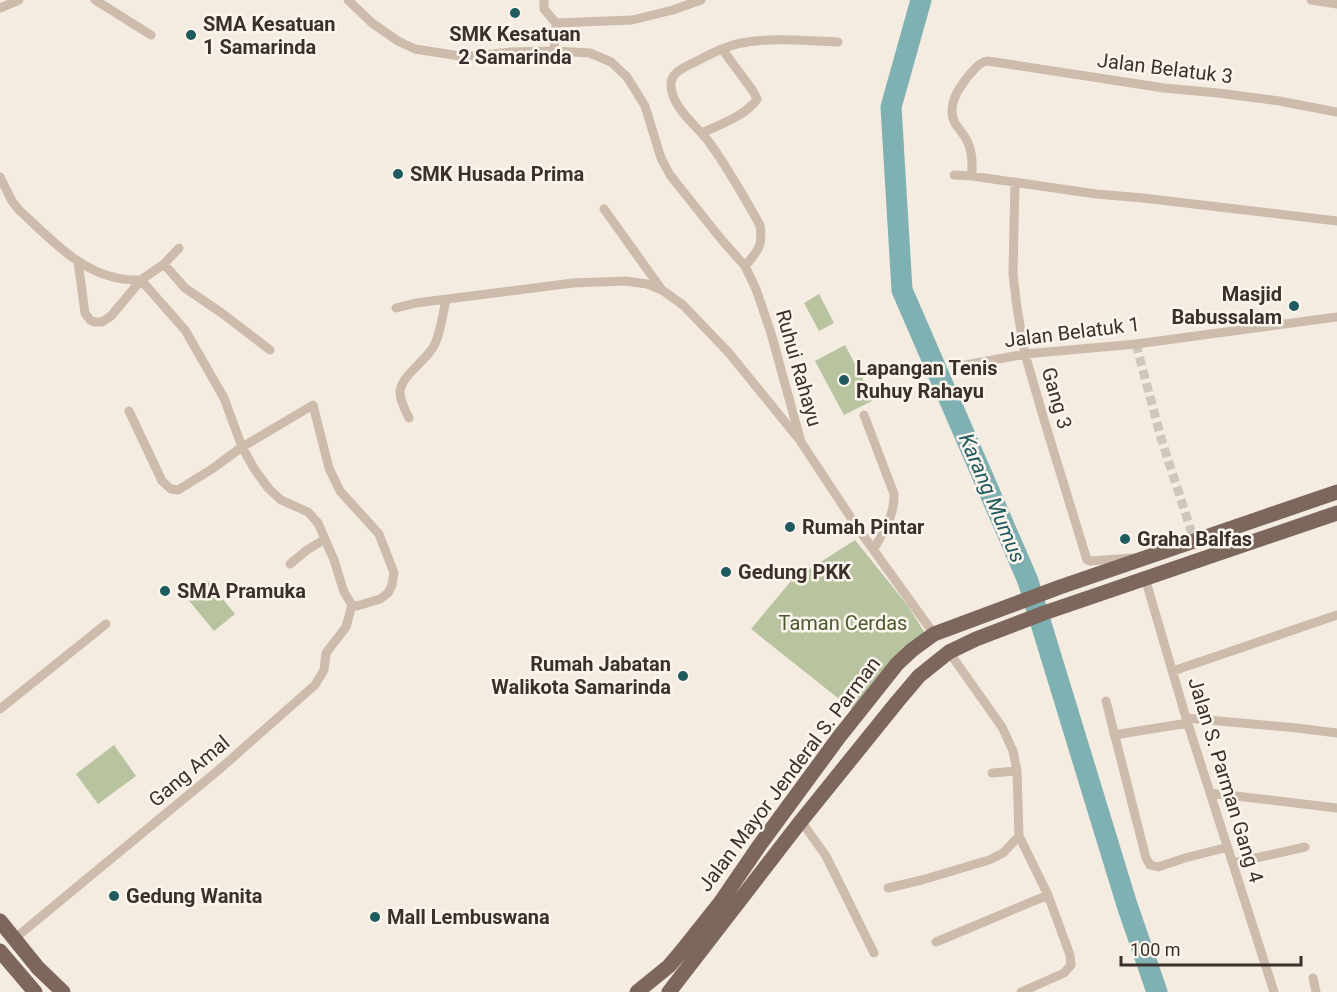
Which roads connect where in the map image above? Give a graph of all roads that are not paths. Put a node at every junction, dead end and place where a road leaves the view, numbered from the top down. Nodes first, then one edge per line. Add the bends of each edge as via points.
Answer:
1 (19, 0) edge
2 (95, 0) edge
3 (348, 0) edge
4 (544, 0) edge
5 (701, 0) edge
6 (1311, 0) edge
7 (1337, 4) edge
8 (0, 8) edge
9 (556, 23) junction
10 (151, 35) dead end
11 (838, 42) dead end
12 (722, 49) junction
13 (554, 51) junction
14 (1337, 112) edge
15 (702, 133) junction
16 (954, 175) dead end
17 (972, 176) junction
18 (0, 177) edge
19 (1015, 183) junction
20 (604, 209) dead end
21 (1337, 221) edge
22 (179, 248) dead end
23 (78, 262) junction
24 (164, 264) junction
25 (745, 266) junction
26 (141, 280) junction
27 (662, 290) junction
28 (446, 299) junction
29 (396, 308) dead end
30 (1337, 316) edge
31 (270, 350) dead end
32 (1025, 354) junction
33 (955, 367) dead end
34 (129, 411) dead end
35 (864, 415) dead end
36 (409, 418) dead end
37 (801, 442) junction
38 (242, 447) junction
39 (1337, 492) edge
40 (1337, 513) edge
41 (325, 539) junction
42 (874, 549) junction
43 (1147, 557) junction
44 (290, 564) dead end
45 (1145, 579) junction
46 (352, 605) junction
47 (1337, 615) edge
48 (105, 624) dead end
49 (930, 628) junction
50 (949, 652) junction
51 (1173, 671) junction
52 (878, 687) junction
53 (1106, 701) dead end
54 (897, 702) junction
55 (0, 710) edge
56 (1187, 720) junction
57 (1337, 734) edge
58 (1114, 735) junction
59 (1017, 771) junction
60 (992, 773) dead end
61 (1210, 793) junction
62 (1337, 808) edge
63 (801, 821) junction
64 (1019, 836) junction
65 (1227, 847) junction
66 (1305, 847) dead end
67 (1233, 863) junction
68 (888, 888) dead end
69 (1048, 896) junction
70 (0, 921) edge
71 (14, 939) junction
72 (936, 942) dead end
73 (0, 951) edge
74 (874, 953) dead end
75 (1313, 978) dead end
76 (1036, 989) edge
77 (35, 992) edge
78 (63, 992) edge
79 (637, 992) edge
80 (669, 992) edge
81 (1022, 992) edge
82 (1274, 992) edge
83 (1316, 992) edge

1 - 8 street
2 - 10 street
3 - 13 street, Ruhui Rahayu via 372,23 415,49 460,56
4 - 9 street via 544,9
5 - 9 street via 632,20
6 - 7 street
9 - 13 street
11 - 12 street via 775,40
12 - 15 street via 680,70 670,85 681,110
12 - 15 street via 757,99 747,110
13 - 25 street, Ruhui Rahayu via 590,53 611,62 627,77 645,106 670,175
14 - 17 street, Jalan Belatuk 3 via 988,61 970,74 953,102 955,123 971,153
15 - 25 street via 760,225 762,239
16 - 17 street
17 - 19 street
18 - 23 street via 19,210
19 - 21 street
19 - 32 street, Gang 3 via 1013,274
20 - 27 street
22 - 24 street
23 - 26 street via 118,279
23 - 26 street via 85,313 95,322 111,316
24 - 26 street
24 - 31 street via 185,288
25 - 37 street, Ruhui Rahayu via 771,333
26 - 38 street via 185,330 224,398
27 - 28 street via 625,282 573,283
27 - 37 street via 683,305 729,353
28 - 29 street
28 - 36 street via 434,346 403,380 400,391
30 - 32 street, Jalan Belatuk 1 via 1136,344
32 - 33 street, Jalan Belatuk 1
32 - 43 street, Gang 3 via 1087,560
34 - 38 street via 162,481 171,489 178,490 212,470
35 - 42 street via 894,494 894,508
37 - 42 street, Ruhui Rahayu
38 - 41 street via 269,489 281,500 308,512
38 - 46 street via 313,405 329,468 340,491 379,534 394,573 393,585 380,599
39 - 43 main road, Jalan Mayor Jenderal S. Parman
40 - 45 main road, Jalan Mayor Jenderal S. Parman
41 - 44 street
41 - 46 street
42 - 49 street, Ruhui Rahayu
43 - 49 main road, Jalan Mayor Jenderal S. Parman via 1011,606
45 - 50 main road, Jalan Mayor Jenderal S. Parman via 1019,622
45 - 51 street, Jalan S. Parman Gang 4
46 - 71 street, Gang Amal via 346,627 326,653 324,670 315,685
47 - 51 street
48 - 55 street
49 - 52 main road, Jalan Mayor Jenderal S. Parman
50 - 54 main road, Jalan Mayor Jenderal S. Parman via 919,676
50 - 59 street via 1002,728
51 - 56 street, Jalan S. Parman Gang 4
52 - 54 main road
52 - 79 main road, Jalan Mayor Jenderal S. Parman via 717,908 669,966
53 - 58 street
54 - 63 main road, Jalan Mayor Jenderal S. Parman
56 - 57 street
56 - 58 street
56 - 61 street, Jalan S. Parman Gang 4
58 - 65 street via 1150,865 1158,867
59 - 60 street
59 - 64 street
61 - 62 street
61 - 65 street, Jalan S. Parman Gang 4
63 - 74 street via 826,856
63 - 80 main road, Jalan Mayor Jenderal S. Parman
64 - 68 street via 1003,853 989,860
64 - 69 street
65 - 67 street, Jalan S. Parman Gang 4
66 - 67 street
67 - 82 street, Jalan S. Parman Gang 4
69 - 72 street
69 - 76 street via 1071,965
70 - 71 main road
71 - 78 main road
73 - 77 main road
75 - 83 street
76 - 81 street

